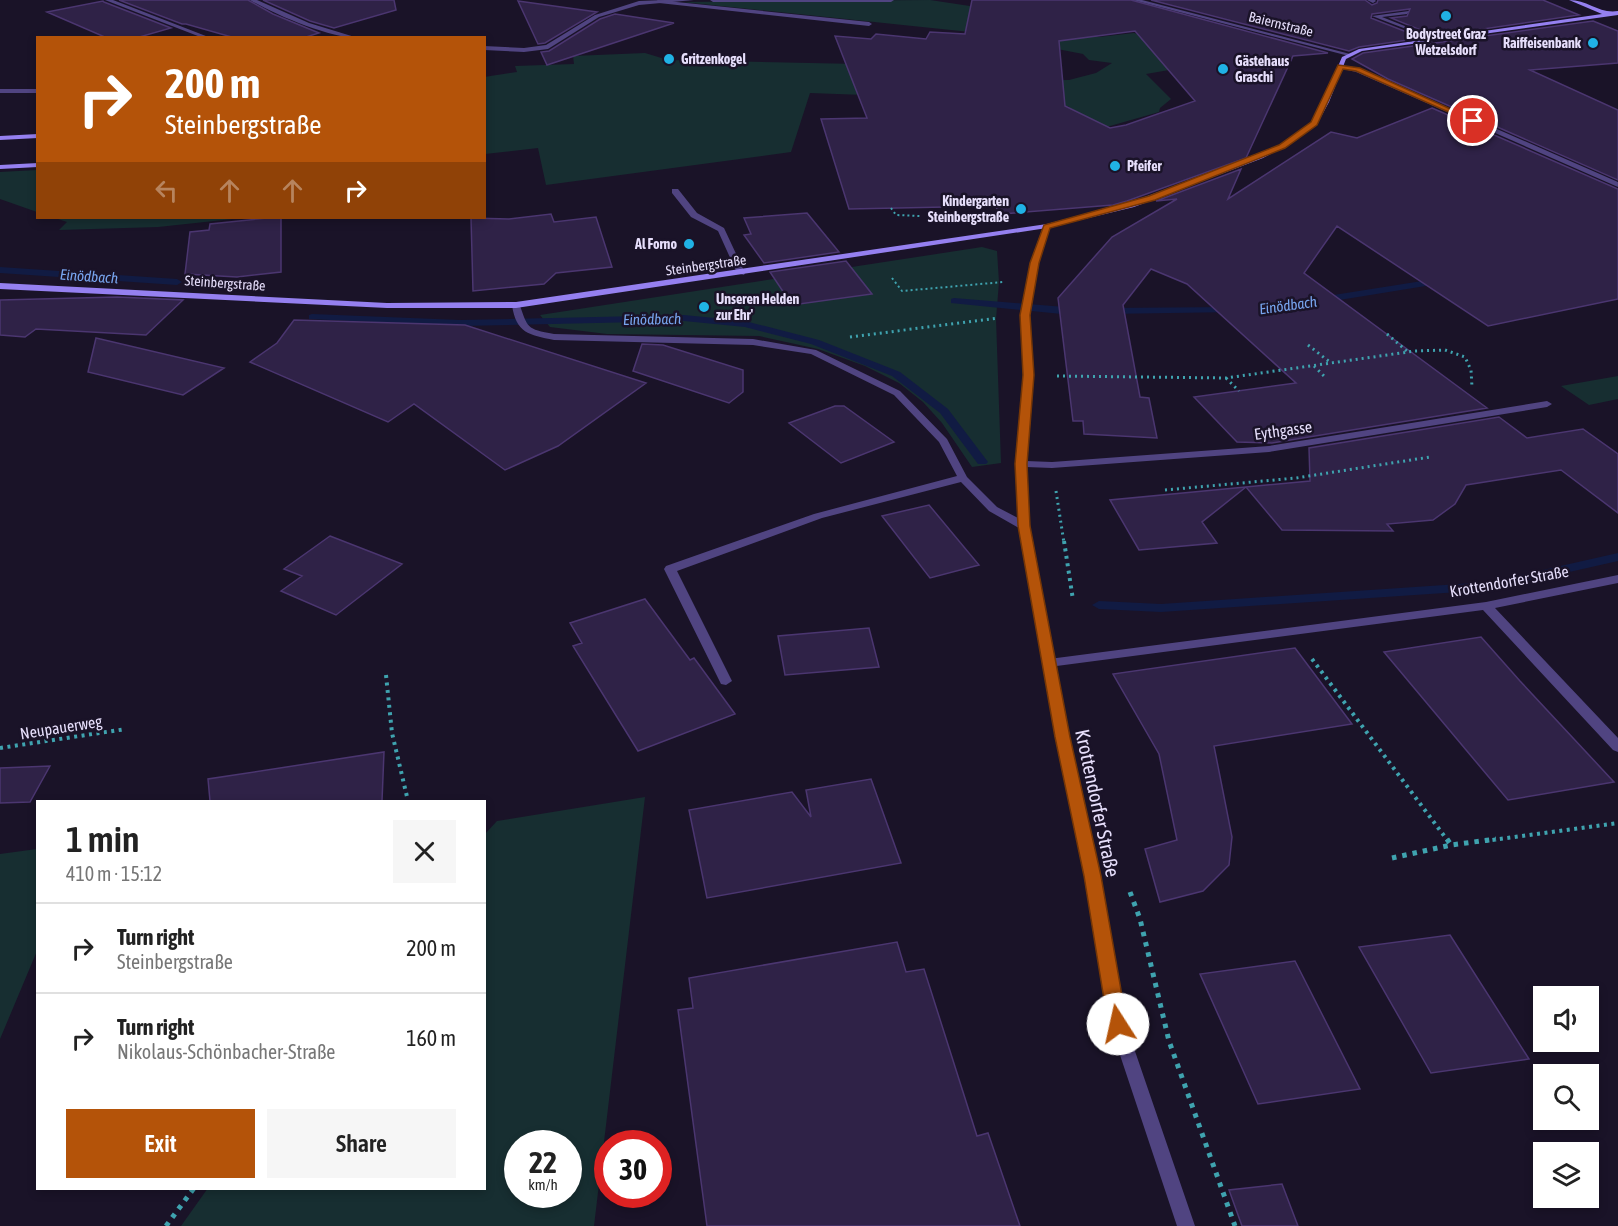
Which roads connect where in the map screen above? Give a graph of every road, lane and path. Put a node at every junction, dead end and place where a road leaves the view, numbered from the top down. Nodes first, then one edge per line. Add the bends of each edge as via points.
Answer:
1 (108, 0) edge
2 (253, 0) edge
3 (691, 0) edge
4 (713, 0) edge
5 (891, 0) edge
6 (1136, 0) edge
7 (1572, 0) edge
8 (659, 1) edge
9 (1407, 12) dead end
10 (1609, 14) junction
11 (1618, 15) edge
12 (869, 24) dead end
13 (204, 36) edge
14 (349, 36) edge
15 (1433, 39) junction
16 (486, 48) edge
17 (1350, 55) junction
18 (1341, 67) junction
19 (0, 91) edge
20 (36, 91) edge
21 (36, 136) edge
22 (0, 138) edge
23 (36, 165) edge
24 (0, 167) edge
25 (1618, 185) edge
26 (675, 191) dead end
27 (1047, 226) junction
28 (873, 253) junction
29 (741, 273) junction
30 (1031, 279) junction
31 (0, 286) edge
32 (517, 309) junction
33 (1025, 315) junction
34 (1387, 334) dead end
35 (849, 338) dead end
36 (1308, 345) dead end
37 (1408, 352) junction
38 (1331, 363) junction
39 (1314, 365) junction
40 (1049, 376) dead end
41 (1226, 378) junction
42 (1326, 378) dead end
43 (1239, 391) dead end
44 (1547, 404) dead end
45 (1478, 414) junction
46 (1021, 464) junction
47 (1052, 465) junction
48 (963, 477) junction
49 (1024, 526) junction
50 (1618, 579) edge
51 (1073, 602) dead end
52 (1486, 606) junction
53 (1291, 632) junction
54 (1049, 663) junction
55 (386, 675) dead end
56 (726, 681) dead end
57 (126, 729) dead end
58 (1618, 747) edge
59 (0, 748) edge
60 (408, 800) edge
61 (1618, 823) edge
62 (1451, 845) junction
63 (1392, 858) dead end
64 (1127, 886) dead end
65 (193, 1190) edge
66 (166, 1226) edge
67 (1186, 1226) edge
68 (1234, 1226) edge

1 - 13 street
2 - 14 street via 308,24
3 - 8 street
4 - 5 street
6 - 17 street, Baiernstraße
7 - 10 main road
8 - 12 street
8 - 16 street via 597,16 548,47
9 - 15 street via 1375,16
10 - 11 street
10 - 15 main road
15 - 17 main road
17 - 18 main road, Steinbergstraße
18 - 25 street via 1358,69
18 - 27 main road, Steinbergstraße via 1314,124 1288,144 1152,198
19 - 20 street
21 - 22 main road
23 - 24 main road
26 - 29 street via 694,215 721,230
27 - 28 main road, Steinbergstraße
27 - 30 street, Krottendorfer Straße
28 - 29 main road, Steinbergstraße
28 - 30 path via 902,291
29 - 32 main road, Steinbergstraße
30 - 33 street, Krottendorfer Straße
31 - 32 main road, Steinbergstraße via 185,293 333,305
32 - 48 street via 528,331 554,337 753,342 813,352 897,393 943,441
33 - 35 path
33 - 46 street, Krottendorfer Straße via 1028,375
34 - 37 path
36 - 38 path
37 - 38 path
37 - 45 path via 1445,350 1465,357 1473,386 1465,397
38 - 39 path
39 - 41 path
39 - 42 path
40 - 41 path
41 - 43 path
44 - 45 street, Eythgasse
45 - 47 street, Eythgasse via 1269,449
46 - 47 street, Eythgasse
46 - 49 street, Krottendorfer Straße
47 - 51 path
48 - 49 street via 993,509
48 - 56 street via 818,516 670,569
49 - 54 street, Krottendorfer Straße
50 - 52 street, Krottendorfer Straße
52 - 53 street, Krottendorfer Straße
52 - 58 street
53 - 54 street, Krottendorfer Straße
53 - 62 path
54 - 67 street, Krottendorfer Straße via 1118,1024
55 - 60 path via 392,733
57 - 59 path, Neupauerweg
61 - 62 path
62 - 63 path
64 - 68 path via 1140,919 1169,1041
65 - 66 path

